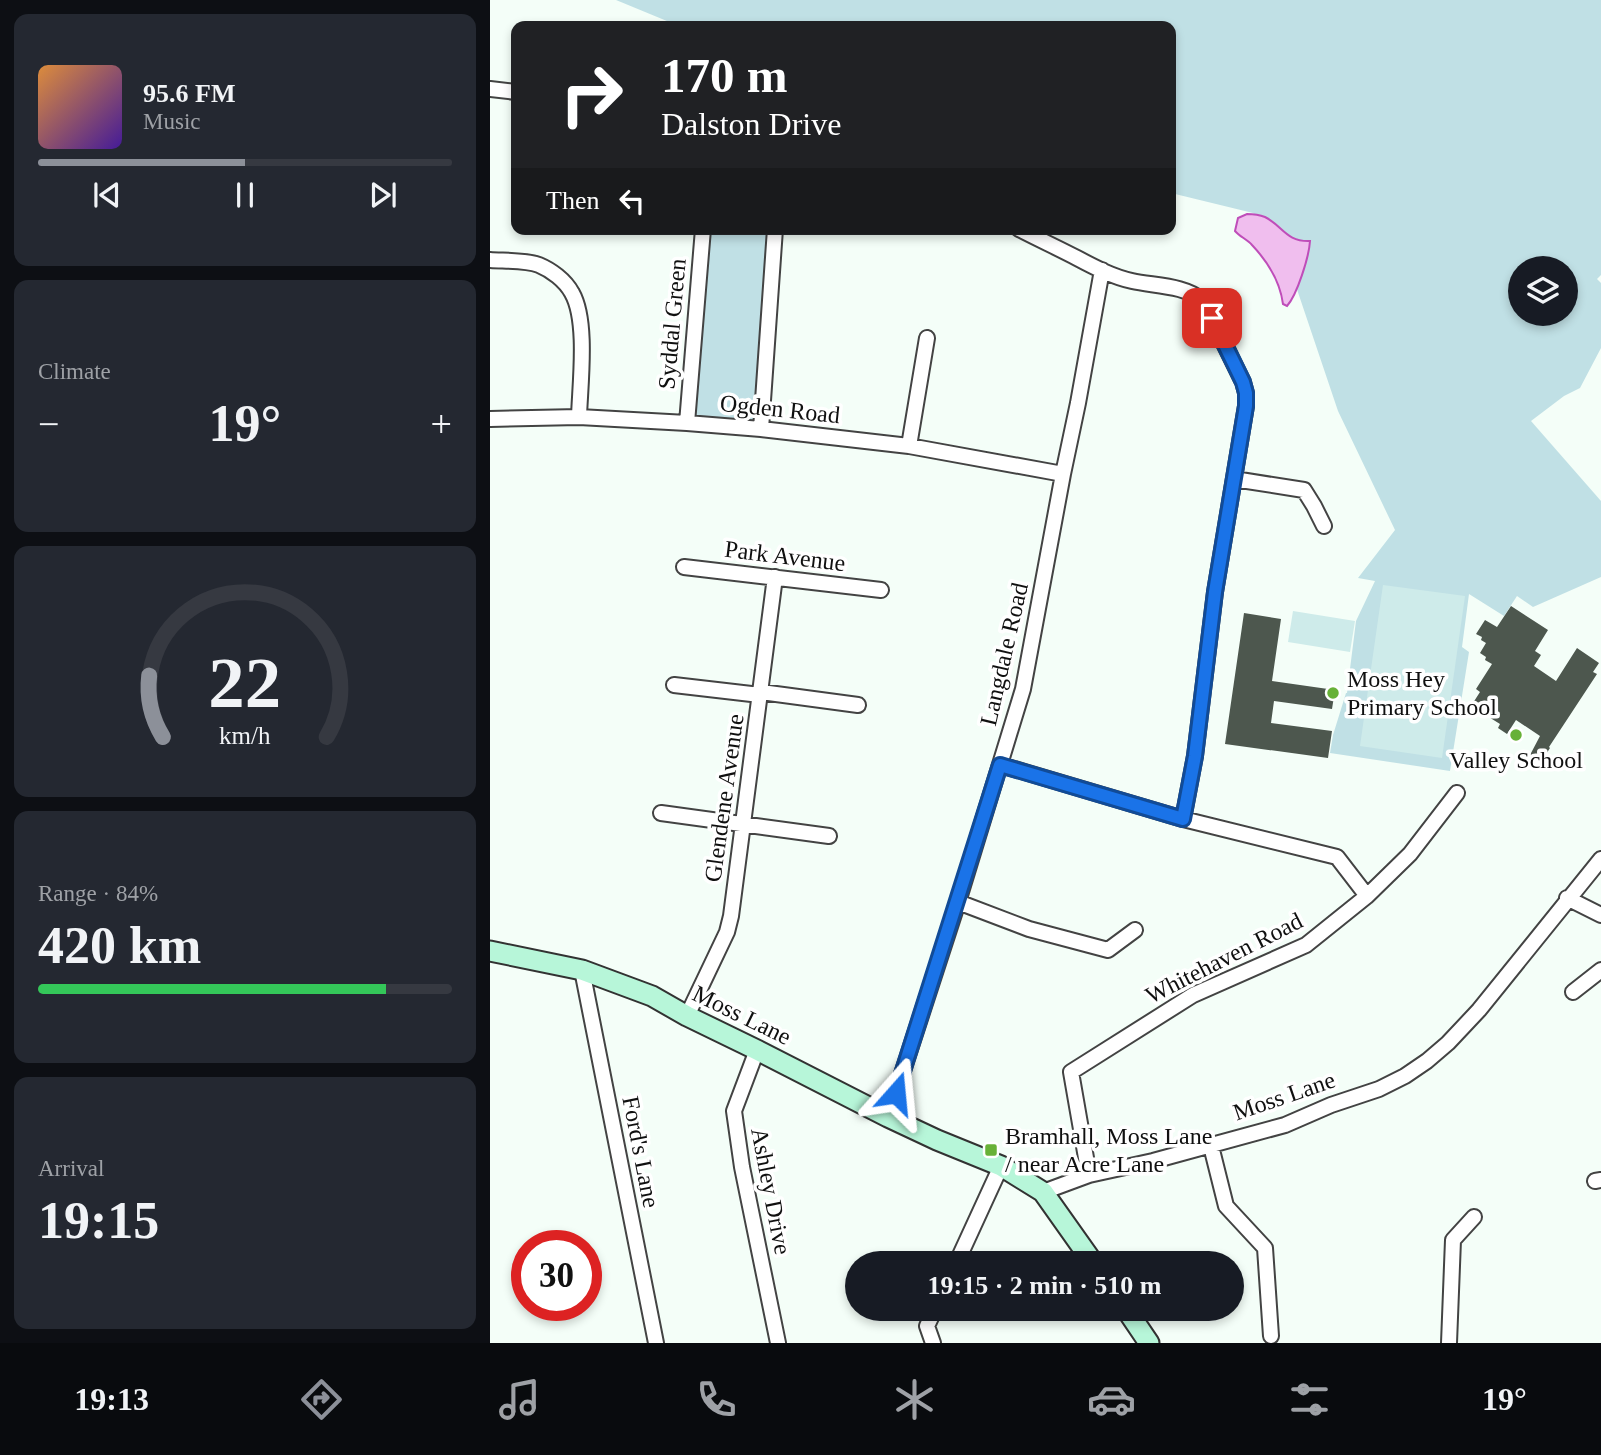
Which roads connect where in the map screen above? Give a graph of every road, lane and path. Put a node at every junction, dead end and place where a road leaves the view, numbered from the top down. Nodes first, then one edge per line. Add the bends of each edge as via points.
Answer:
1 (490, 89) edge
2 (511, 91) edge
3 (703, 235) edge
4 (775, 235) edge
5 (1031, 235) edge
6 (490, 260) edge
7 (1102, 271) junction
8 (927, 338) dead end
9 (579, 417) junction
10 (490, 419) edge
11 (687, 422) junction
12 (761, 429) junction
13 (909, 446) junction
14 (1063, 474) junction
15 (1234, 480) junction
16 (1324, 526) dead end
17 (684, 567) dead end
18 (775, 577) junction
19 (881, 590) dead end
20 (674, 685) dead end
21 (761, 693) junction
22 (858, 705) dead end
23 (1000, 765) junction
24 (1457, 793) dead end
25 (661, 813) dead end
26 (1183, 819) junction
27 (743, 825) junction
28 (829, 836) dead end
29 (1601, 859) edge
30 (1367, 896) junction
31 (1567, 898) junction
32 (958, 902) junction
33 (1601, 915) edge
34 (1135, 930) dead end
35 (490, 951) edge
36 (582, 970) junction
37 (1601, 970) edge
38 (1573, 992) dead end
39 (687, 1016) junction
40 (757, 1050) junction
41 (888, 1117) junction
42 (1211, 1146) junction
43 (1001, 1166) junction
44 (1089, 1175) junction
45 (1043, 1192) junction
46 (1474, 1217) dead end
47 (962, 1251) edge
48 (1085, 1251) edge
49 (929, 1321) edge
50 (1134, 1321) edge
51 (1271, 1336) dead end
52 (656, 1343) edge
53 (778, 1343) edge
54 (933, 1343) edge
55 (1149, 1343) edge
56 (1449, 1343) edge

1 - 2 street
3 - 11 street, Syddal Green
4 - 12 street
5 - 7 street
6 - 9 street via 537,264 557,275 572,293 581,333
7 - 14 street, Langdale Road
7 - 15 street via 1192,293 1203,302 1246,393
8 - 13 street
9 - 10 street, Ogden Road
9 - 11 street, Ogden Road
11 - 12 street, Ogden Road
12 - 13 street, Ogden Road
13 - 14 street, Ogden Road
14 - 23 street, Langdale Road via 1023,690
15 - 16 street via 1304,490
15 - 26 street
17 - 18 street, Park Avenue
18 - 19 street, Park Avenue
18 - 21 street, Glendene Avenue
20 - 21 street
21 - 22 street
21 - 27 street, Glendene Avenue
23 - 26 street
23 - 32 street, Langdale Road
24 - 30 street, Whitehaven Road via 1410,854
25 - 27 street
26 - 30 street via 1337,858
27 - 28 street
27 - 39 street, Glendene Avenue via 727,932
29 - 31 street, Moss Lane
30 - 44 street, Whitehaven Road via 1306,945 1193,995 1071,1072
31 - 33 street
31 - 42 street, Moss Lane via 1479,1010 1427,1061 1379,1089 1285,1125
32 - 34 street via 1029,929 1108,950
32 - 41 street, Langdale Road
35 - 36 main road, Moss Lane
36 - 39 main road, Moss Lane via 652,996
36 - 52 street, Ford's Lane
37 - 38 street
39 - 40 main road, Moss Lane
40 - 41 main road, Moss Lane
40 - 53 street, Ashley Drive via 733,1111
41 - 43 main road, Moss Lane
42 - 44 street, Moss Lane
42 - 51 street via 1226,1206 1265,1248
43 - 45 main road, Moss Lane
43 - 47 street
44 - 45 street, Moss Lane
45 - 48 main road
46 - 56 street via 1453,1241
49 - 54 street via 926,1326
50 - 55 main road

